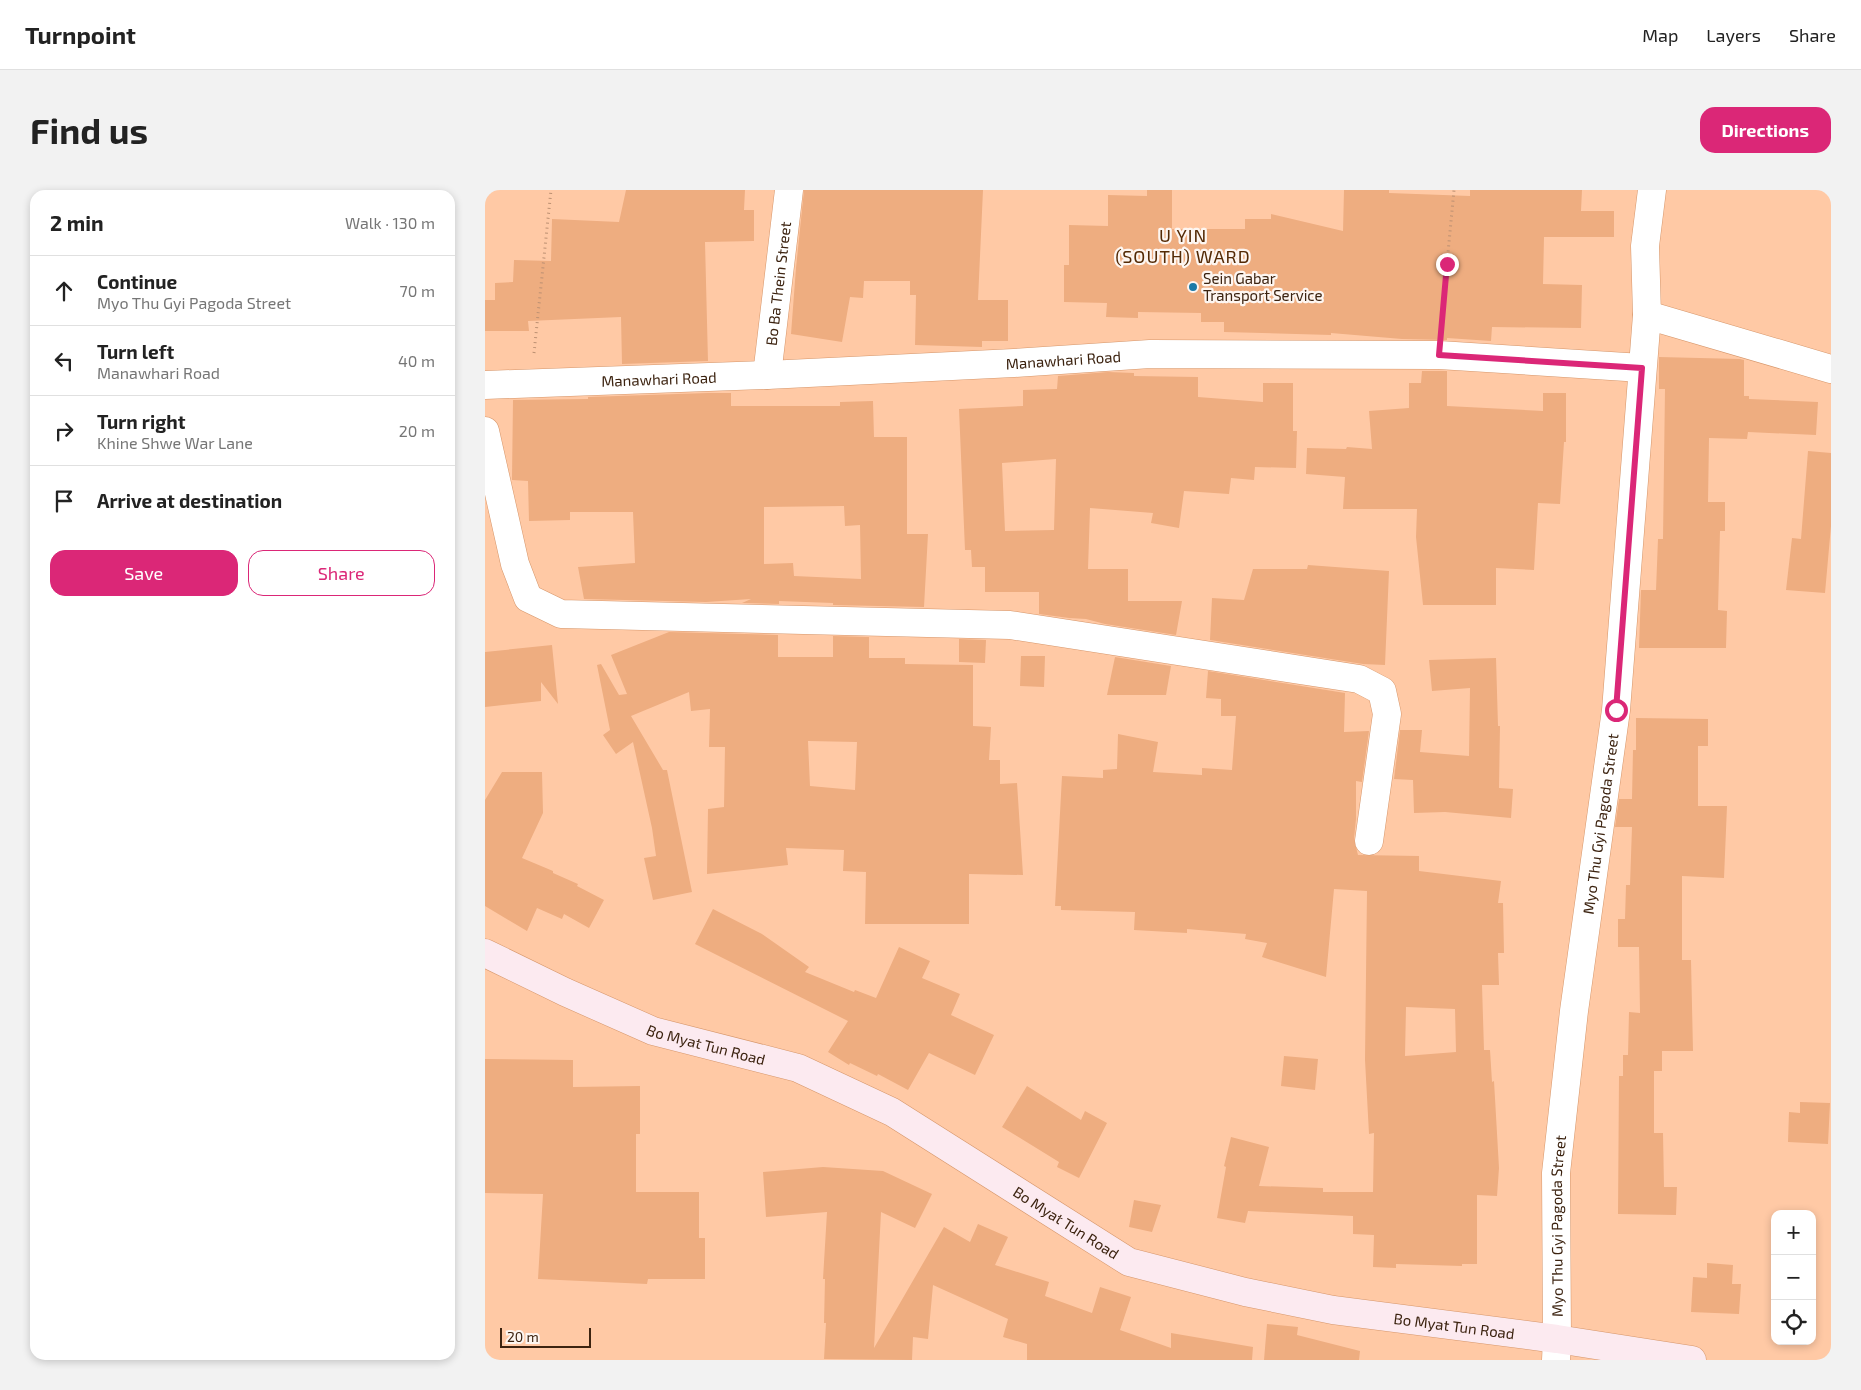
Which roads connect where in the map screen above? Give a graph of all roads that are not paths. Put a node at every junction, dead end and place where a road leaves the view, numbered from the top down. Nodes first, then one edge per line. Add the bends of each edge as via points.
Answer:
1 (789, 190) edge
2 (1652, 190) edge
3 (1647, 314) junction
4 (1642, 368) junction
5 (1831, 369) edge
6 (767, 375) junction
7 (485, 385) edge
8 (485, 431) edge
9 (1369, 841) dead end
10 (485, 953) edge
11 (1556, 1349) edge
12 (1692, 1360) edge

1 - 6 street, Bo Ba Thein Street
2 - 3 street, Myo Thu Gyi Pagoda Street via 1645,246
3 - 4 street, Myo Thu Gyi Pagoda Street
3 - 5 street
4 - 6 street, Manawhari Road via 1439,355 1150,354
4 - 11 street, Myo Thu Gyi Pagoda Street via 1616,710 1574,1011 1556,1173
6 - 7 street, Manawhari Road
8 - 9 street via 515,564 528,598 561,614 1010,626 1359,679 1382,691 1387,714
10 - 11 main road, Bo Myat Tun Road via 653,1031 798,1068 892,1112 1129,1262 1245,1292 1333,1310
11 - 12 main road, Bo Myat Tun Road

